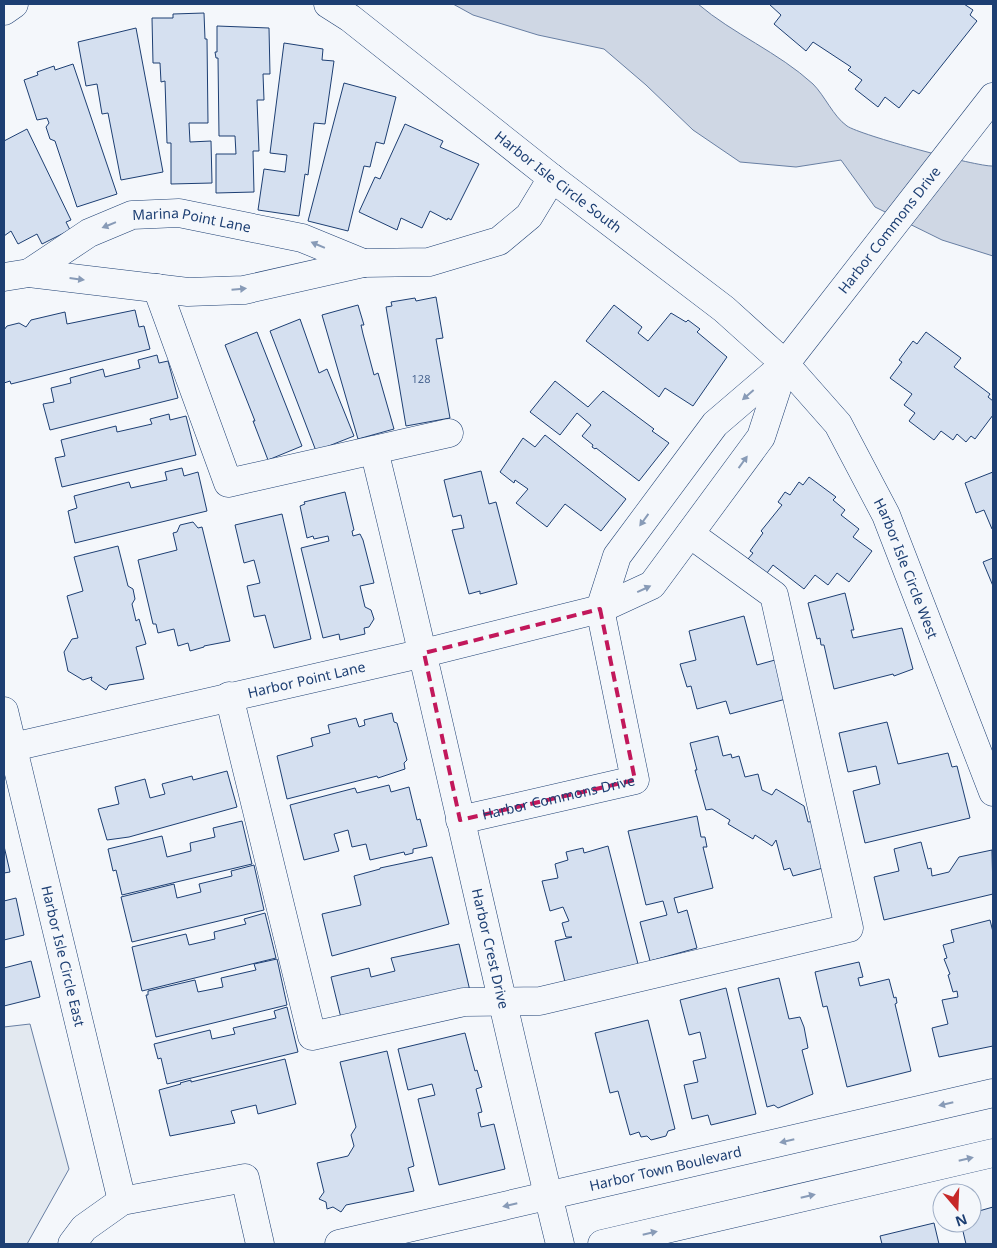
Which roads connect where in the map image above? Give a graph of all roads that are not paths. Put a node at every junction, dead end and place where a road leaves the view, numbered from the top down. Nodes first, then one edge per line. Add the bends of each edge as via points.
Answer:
1 (14, 4) edge
2 (328, 4) edge
3 (4, 11) edge
4 (993, 97) edge
5 (552, 178) junction
6 (363, 263) junction
7 (16, 275) edge
8 (157, 288) junction
9 (785, 364) junction
10 (449, 433) dead end
11 (374, 450) junction
12 (690, 534) junction
13 (600, 610) junction
14 (424, 653) junction
15 (229, 696) junction
16 (4, 711) edge
17 (12, 747) junction
18 (993, 792) edge
19 (460, 820) junction
20 (503, 1001) junction
21 (993, 1093) edge
22 (993, 1153) edge
23 (548, 1196) junction
24 (122, 1201) junction
25 (72, 1244) edge
26 (260, 1244) edge
27 (339, 1244) edge
28 (560, 1244) edge
29 (602, 1244) edge

1 - 3 street
2 - 5 street, Harbor Isle Circle South
4 - 9 street, Harbor Commons Drive
5 - 6 street, Marina Point Lane via 530,216 499,241 429,262
5 - 9 street, Harbor Isle Circle South via 724,308
6 -> 7 street, Marina Point Lane via 302,238 179,213 132,215 89,233
8 -> 6 street, Marina Point Lane via 188,292 244,290
7 -> 8 street, Marina Point Lane
8 - 11 street via 228,483
12 -> 9 street, Harbor Commons Drive via 761,437
9 -> 13 street, Harbor Commons Drive via 715,424 617,556
9 - 18 street, Harbor Isle Circle West via 838,424 886,515
10 - 11 street
11 - 14 street, Harbor Crest Drive
13 -> 12 street, Harbor Commons Drive via 652,585
12 - 20 street via 774,595 849,928 540,1000
13 - 14 street, Harbor Point Lane
13 - 19 street, Harbor Commons Drive via 635,780
14 - 15 street, Harbor Point Lane
14 - 19 street, Harbor Crest Drive
15 - 17 street, Harbor Point Lane
15 - 20 street via 312,1036 464,1002
16 - 17 street, Harbor Isle Circle East
17 - 24 street, Harbor Isle Circle East
19 - 20 street, Harbor Crest Drive
20 - 23 street, Harbor Crest Drive
21 -> 23 street, Harbor Town Boulevard
29 -> 22 street
23 -> 27 street, Harbor Town Boulevard
23 - 28 street, Harbor Crest Drive
24 - 25 street via 84,1228
24 - 26 street via 245,1178

